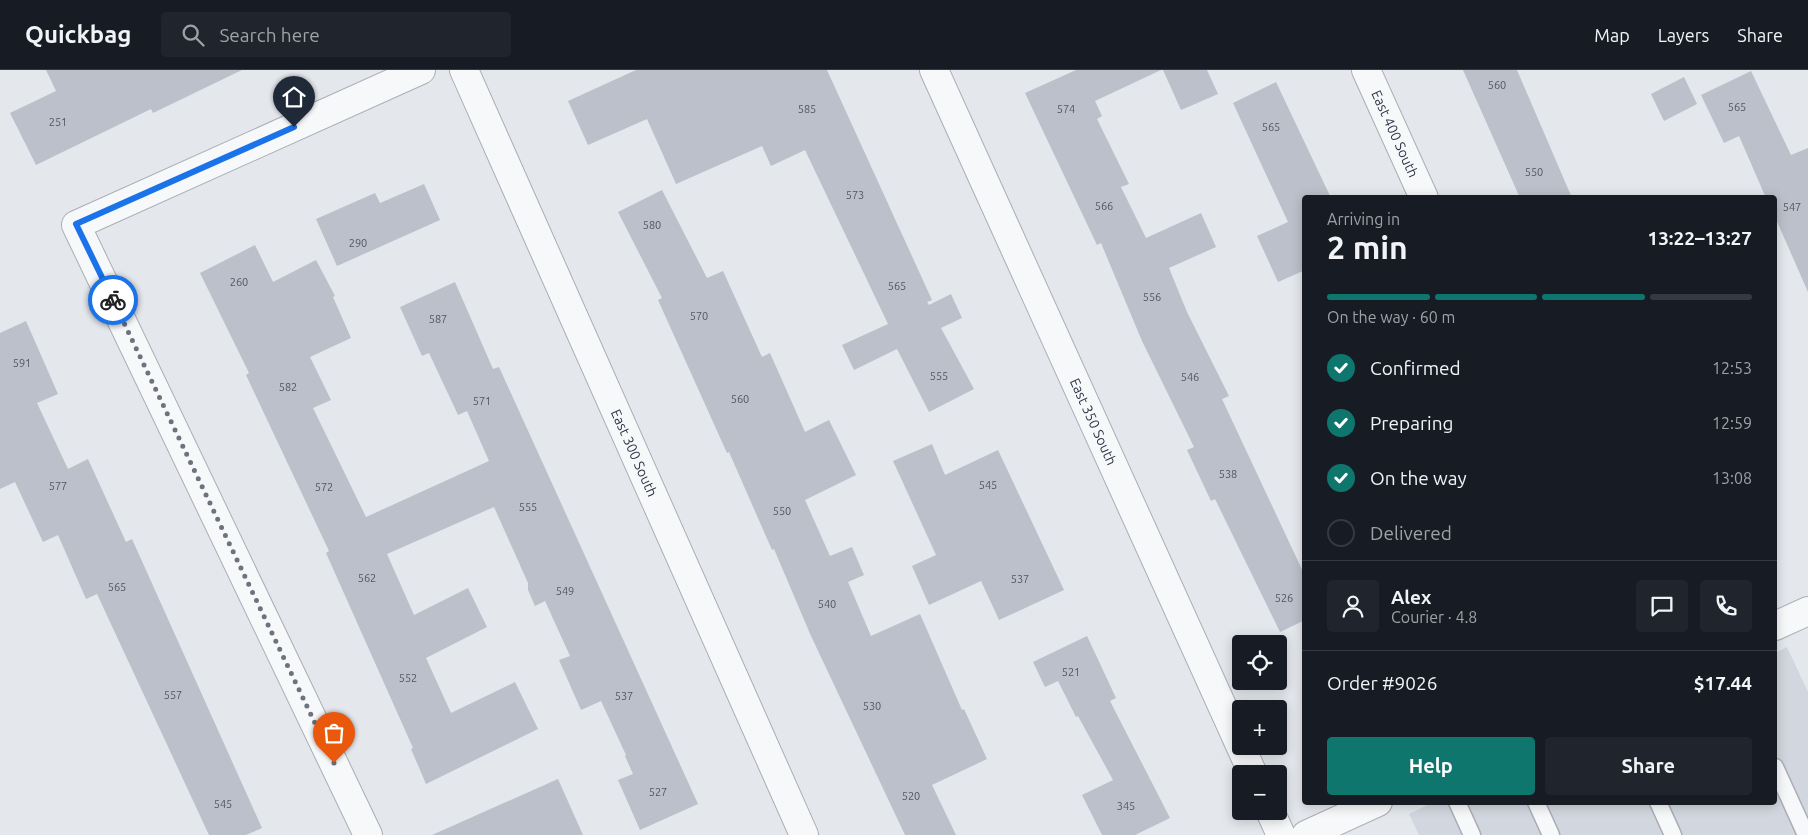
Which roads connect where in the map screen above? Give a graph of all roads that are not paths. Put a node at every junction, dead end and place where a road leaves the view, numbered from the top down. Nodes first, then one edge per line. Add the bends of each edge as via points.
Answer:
1 (421, 70) edge
2 (464, 70) edge
3 (934, 70) edge
4 (1366, 70) edge
5 (1423, 195) edge
6 (1808, 611) edge
7 (1777, 625) edge
8 (1249, 765) edge
9 (1777, 771) edge
10 (1371, 805) edge
11 (1458, 805) edge
12 (1537, 805) edge
13 (1659, 805) edge
14 (1274, 820) edge
15 (368, 835) edge
16 (804, 835) edge
17 (1281, 835) edge
18 (1306, 835) edge
19 (1472, 835) edge
20 (1551, 835) edge
21 (1673, 835) edge
22 (1806, 835) edge

1 - 15 street via 76,224
2 - 16 street, East 300 South
3 - 8 street, East 350 South
4 - 5 street, East 400 South
6 - 7 street
9 - 22 lane
10 - 18 street
11 - 19 lane
12 - 20 lane
13 - 21 lane
14 - 17 street

